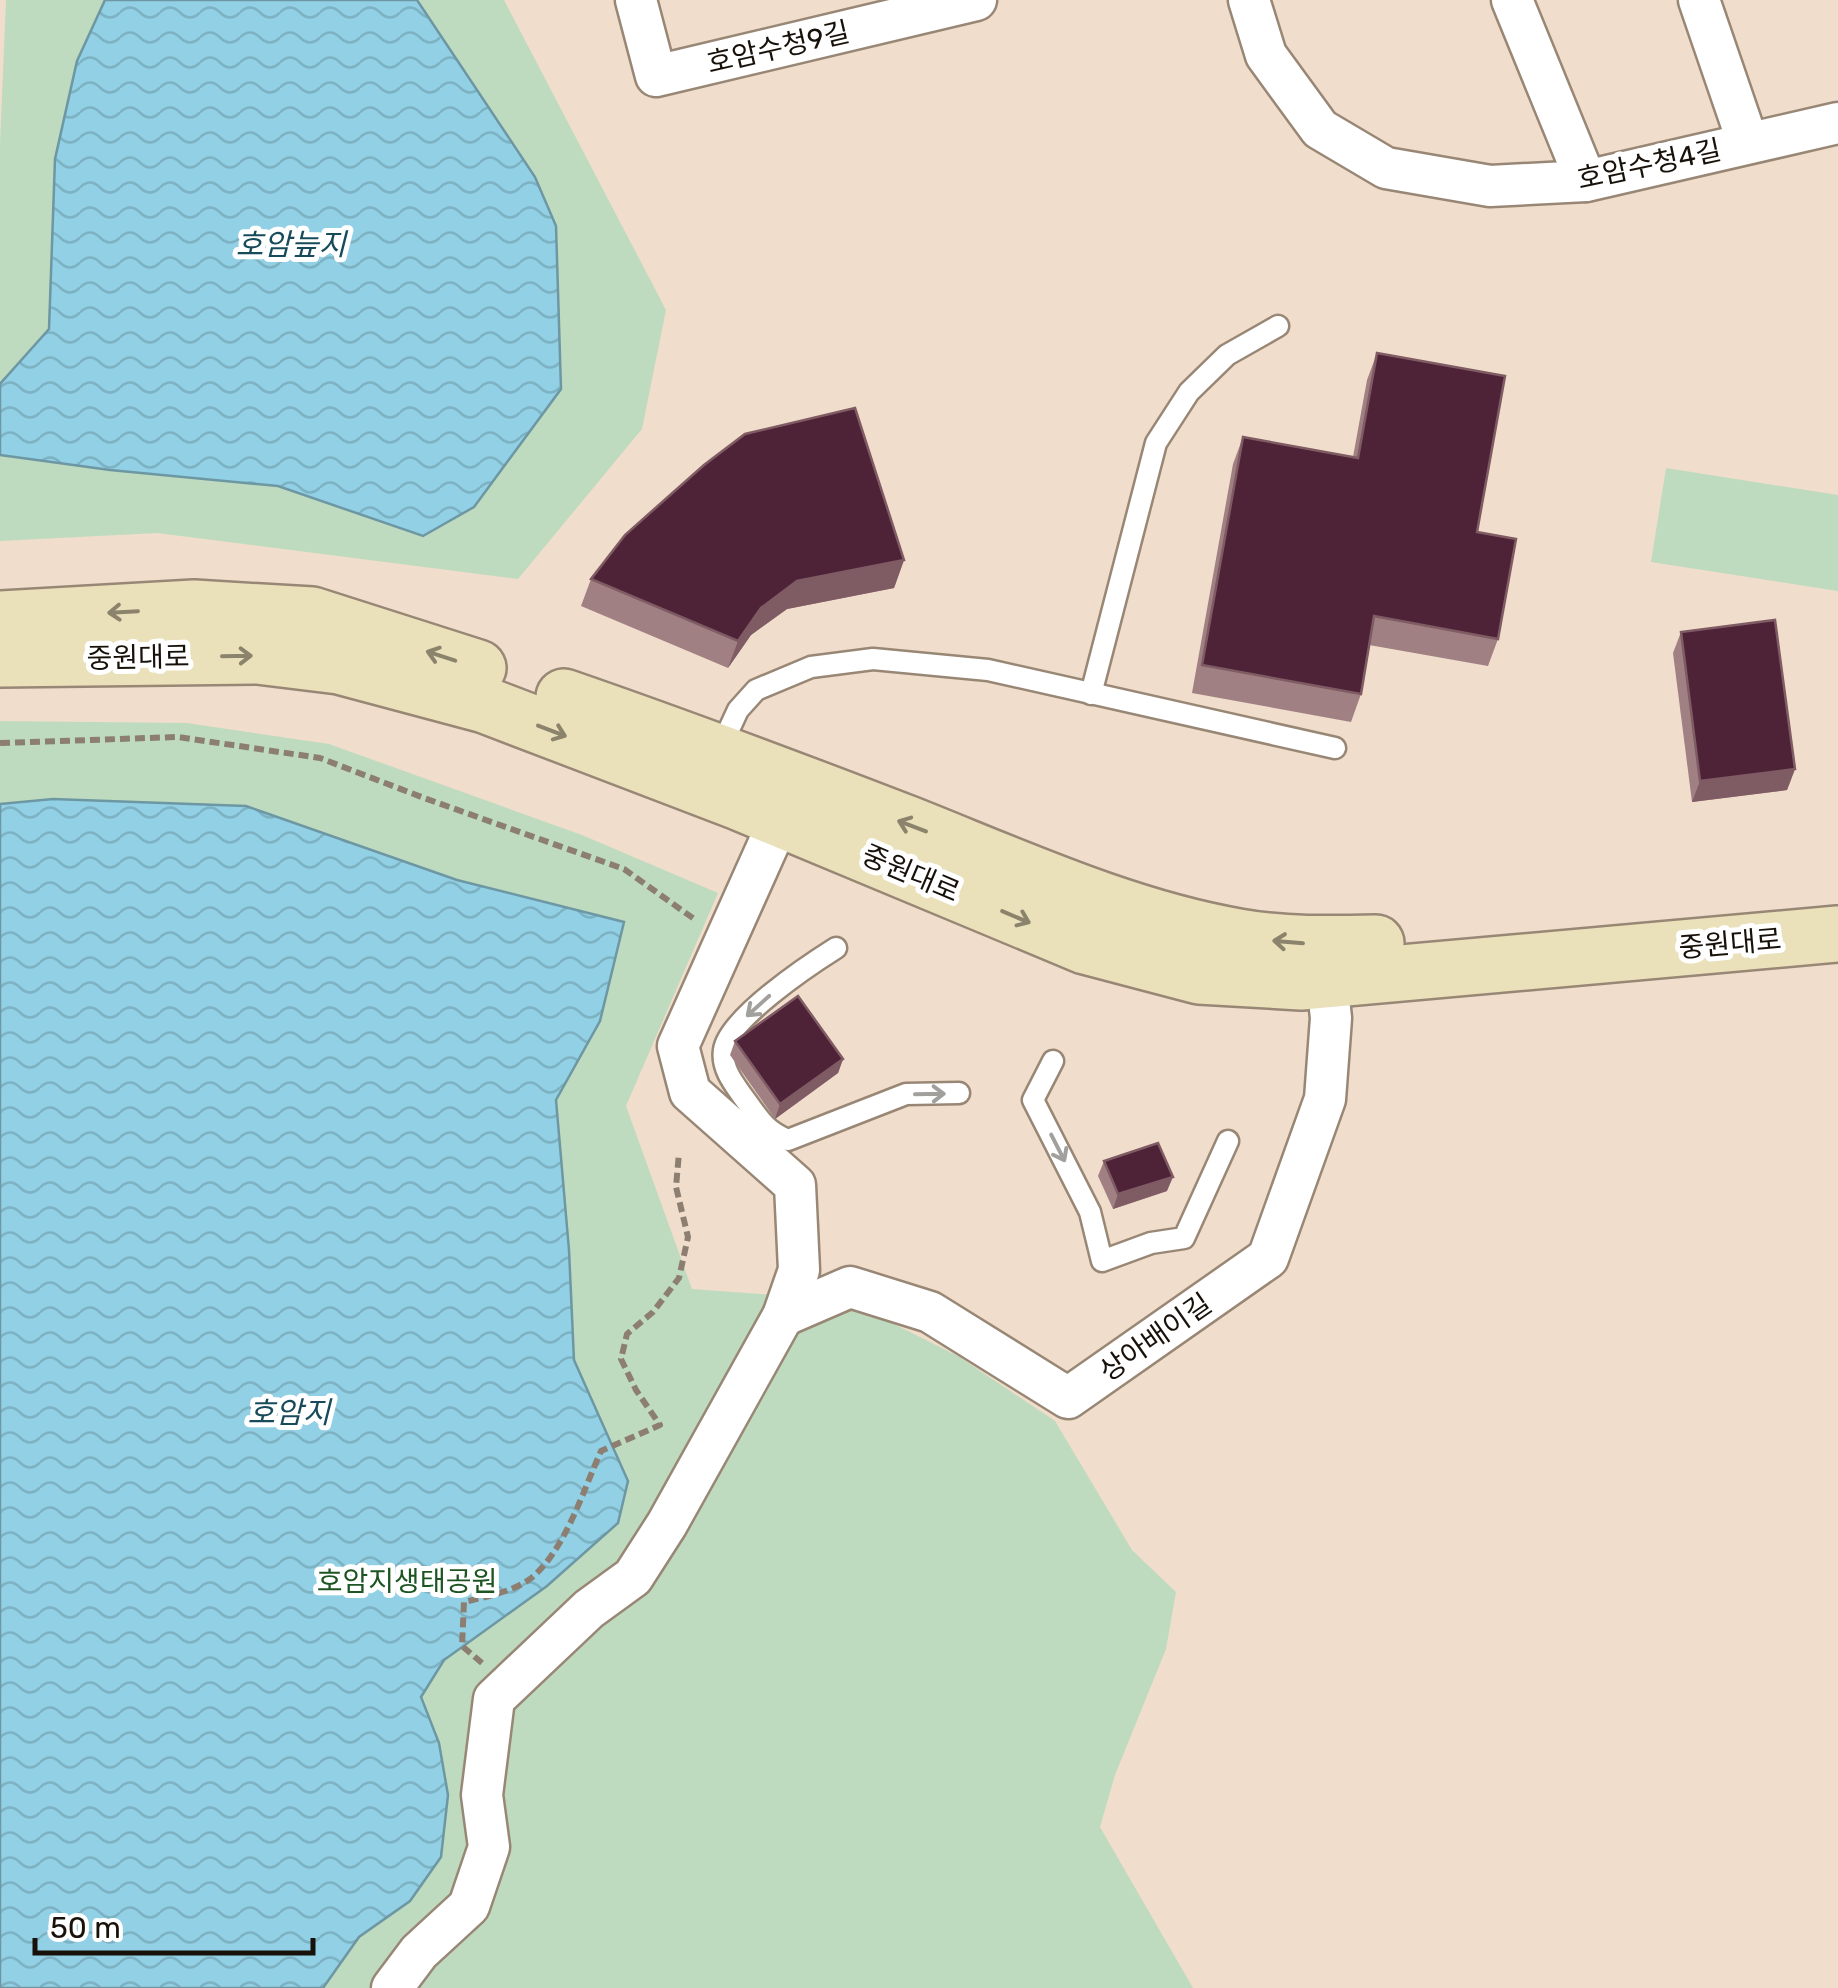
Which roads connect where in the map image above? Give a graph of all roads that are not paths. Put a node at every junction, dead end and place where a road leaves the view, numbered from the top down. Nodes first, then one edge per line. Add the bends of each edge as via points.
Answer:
1 (636, 0) edge
2 (976, 0) edge
3 (1249, 0) edge
4 (1512, 0) edge
5 (1700, 0) edge
6 (1838, 123) edge
7 (1748, 143) junction
8 (1586, 181) junction
9 (1278, 326) dead end
10 (0, 619) edge
11 (0, 659) edge
12 (1091, 694) junction
13 (1335, 748) dead end
14 (718, 753) junction
15 (789, 800) junction
16 (1838, 898) edge
17 (1838, 934) edge
18 (836, 948) dead end
19 (1327, 980) junction
20 (1053, 1061) dead end
21 (959, 1093) dead end
22 (1228, 1141) dead end
23 (782, 1316) junction
24 (392, 1988) edge

1 - 2 street, 호암수청9길 via 656,76
3 - 8 street, 호암수청4길 via 1266,55 1320,129 1386,168 1490,186
4 - 8 street
5 - 7 street
6 - 7 street, 호암수청4길
7 - 8 street, 호암수청4길
9 - 12 lane via 1227,355 1189,392 1156,442
14 -> 10 main road, 중원대로 via 312,615 194,608
11 -> 15 main road, 중원대로 via 256,656 339,666
12 - 13 lane
12 - 14 lane via 988,670 892,660 811,667 756,690 738,710
14 - 15 main road, 중원대로
16 -> 15 main road, 중원대로 via 1432,941 1316,944 1182,925
15 -> 19 main road, 중원대로 via 1086,946 1199,976
15 - 23 street via 678,1046 690,1092 795,1184 799,1270
17 - 19 main road, 중원대로
18 -> 21 lane via 794,974 732,1030 724,1047 724,1065 736,1088 769,1132 788,1140 906,1094
19 - 23 street, 상아배이길 via 1324,1099 1268,1258 1068,1398 930,1312 850,1286
20 -> 22 lane via 1034,1100 1090,1212 1102,1261 1184,1238
23 - 24 street via 633,1576 494,1699 482,1795 489,1847 470,1906 419,1952

